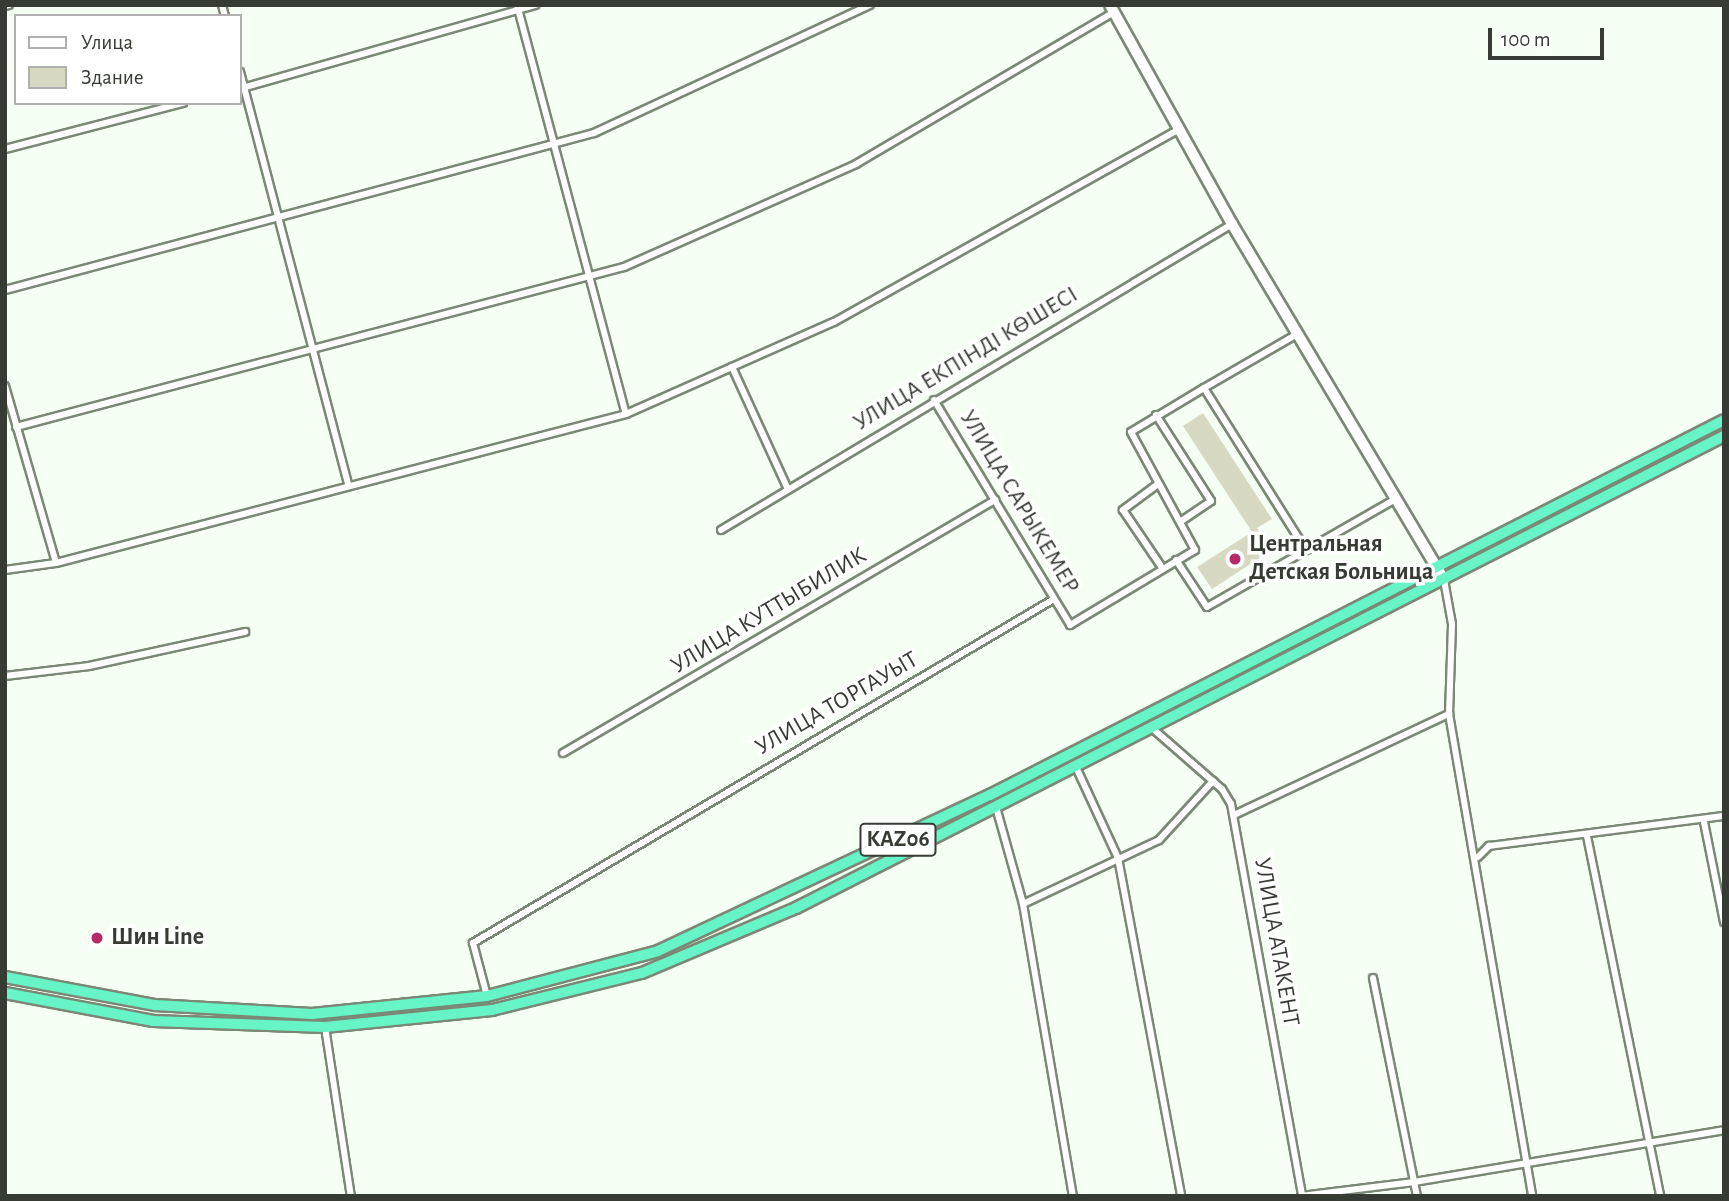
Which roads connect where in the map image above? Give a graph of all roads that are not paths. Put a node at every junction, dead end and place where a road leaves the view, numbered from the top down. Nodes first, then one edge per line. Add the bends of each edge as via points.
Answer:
1 (517, 5) edge
2 (536, 5) edge
3 (870, 5) edge
4 (1112, 8) edge
5 (519, 13) junction
6 (242, 88) edge
7 (175, 105) edge
8 (1178, 130) junction
9 (554, 145) junction
10 (5, 149) edge
11 (280, 218) junction
12 (1232, 224) junction
13 (589, 279) junction
14 (5, 290) edge
15 (1297, 334) junction
16 (317, 352) junction
17 (732, 367) junction
18 (5, 386) edge
19 (1204, 388) junction
20 (934, 400) junction
21 (626, 414) junction
22 (1156, 415) junction
23 (1724, 420) edge
24 (16, 427) junction
25 (1724, 436) edge
26 (348, 484) junction
27 (1158, 484) junction
28 (786, 487) junction
29 (1399, 497) junction
30 (995, 500) junction
31 (1183, 520) junction
32 (721, 530) dead end
33 (1304, 547) junction
34 (1176, 560) junction
35 (56, 563) junction
36 (1438, 568) junction
37 (1163, 569) junction
38 (5, 570) edge
39 (1444, 580) junction
40 (1054, 599) junction
41 (245, 632) dead end
42 (5, 676) edge
43 (1449, 714) junction
44 (1152, 728) junction
45 (562, 753) dead end
46 (1075, 765) junction
47 (1213, 781) junction
48 (996, 806) junction
49 (1234, 815) junction
50 (1724, 816) edge
51 (1703, 822) junction
52 (1587, 836) junction
53 (1478, 857) junction
54 (1118, 858) junction
55 (788, 894) junction
56 (1023, 904) junction
57 (796, 908) junction
58 (1724, 922) edge
59 (5, 977) edge
60 (1373, 978) dead end
61 (5, 993) edge
62 (487, 996) junction
63 (326, 1027) junction
64 (1724, 1130) edge
65 (1650, 1143) junction
66 (1526, 1163) junction
67 (1414, 1182) junction
68 (351, 1196) edge
69 (1073, 1196) edge
70 (1181, 1196) edge
71 (1302, 1196) edge
72 (1417, 1196) edge
73 (1532, 1196) edge
74 (1660, 1196) edge

1 - 5 street
2 - 5 street
3 - 9 street via 729,74
4 - 8 main road
4 - 13 street via 856,164
5 - 6 street
5 - 9 street
6 - 11 street
7 - 10 street
8 - 12 main road
8 - 17 street via 834,322
9 - 11 street
9 - 13 street
11 - 14 street
11 - 16 street
12 - 15 main road
12 - 20 street, УЛИЦА ЕКПІНДІ КӨШЕСІ
13 - 16 street
13 - 21 street
15 - 19 street
15 - 29 main road
16 - 24 street
16 - 26 street
17 - 21 street
17 - 28 street
18 - 24 street
19 - 22 street
19 - 33 street
20 - 28 street, УЛИЦА ЕКПІНДІ КӨШЕСІ
20 - 30 street, УЛИЦА САРЫКЕМЕР
21 - 26 street
22 - 27 street via 1131,432
22 - 31 street via 1211,501
23 - 36 highway, KАZ06
24 - 35 street
25 - 39 highway, KАZ06
26 - 35 street
27 - 31 street
27 - 37 street via 1123,510
28 - 32 street, УЛИЦА ЕКПІНДІ КӨШЕСІ
29 - 33 street
29 - 36 main road
30 - 40 street, УЛИЦА САРЫКЕМЕР
30 - 45 street, УЛИЦА КУТТЫБИЛИК
31 - 34 street via 1196,544
33 - 34 street via 1207,607
34 - 37 street
35 - 38 street
36 - 39 main road
36 - 55 highway, KАZ06
37 - 40 street, УЛИЦА САРЫКЕМЕР via 1070,625
39 - 43 street via 1452,624
39 - 44 highway, KАZ06
40 - 62 street, УЛИЦА ТОРГАУЫТ via 473,943
41 - 42 street via 89,666
43 - 49 street
43 - 53 street
44 - 46 highway, KАZ06
44 - 47 street, УЛИЦА АТАКЕНТ
46 - 48 highway, KАZ06
46 - 54 street
47 - 49 street, УЛИЦА АТАКЕНТ
47 - 54 street via 1159,840
48 - 56 street
48 - 57 highway, KАZ06
49 - 71 street, УЛИЦА АТАКЕНТ
50 - 51 street
51 - 52 street
51 - 58 street
52 - 53 street via 1489,846
52 - 65 street
53 - 66 street
54 - 56 street
54 - 70 street
55 - 57 highway
55 - 62 highway, KАZ06 via 658,951
56 - 69 street
57 - 63 highway, KАZ06 via 718,944 601,985 492,1010
59 - 62 highway, KАZ06 via 126,1002 222,1010 312,1013
60 - 67 street
61 - 63 highway, KАZ06 via 153,1021
63 - 68 street
64 - 65 street
65 - 66 street
65 - 74 street
66 - 67 street
66 - 73 street
67 - 71 street
67 - 72 street

